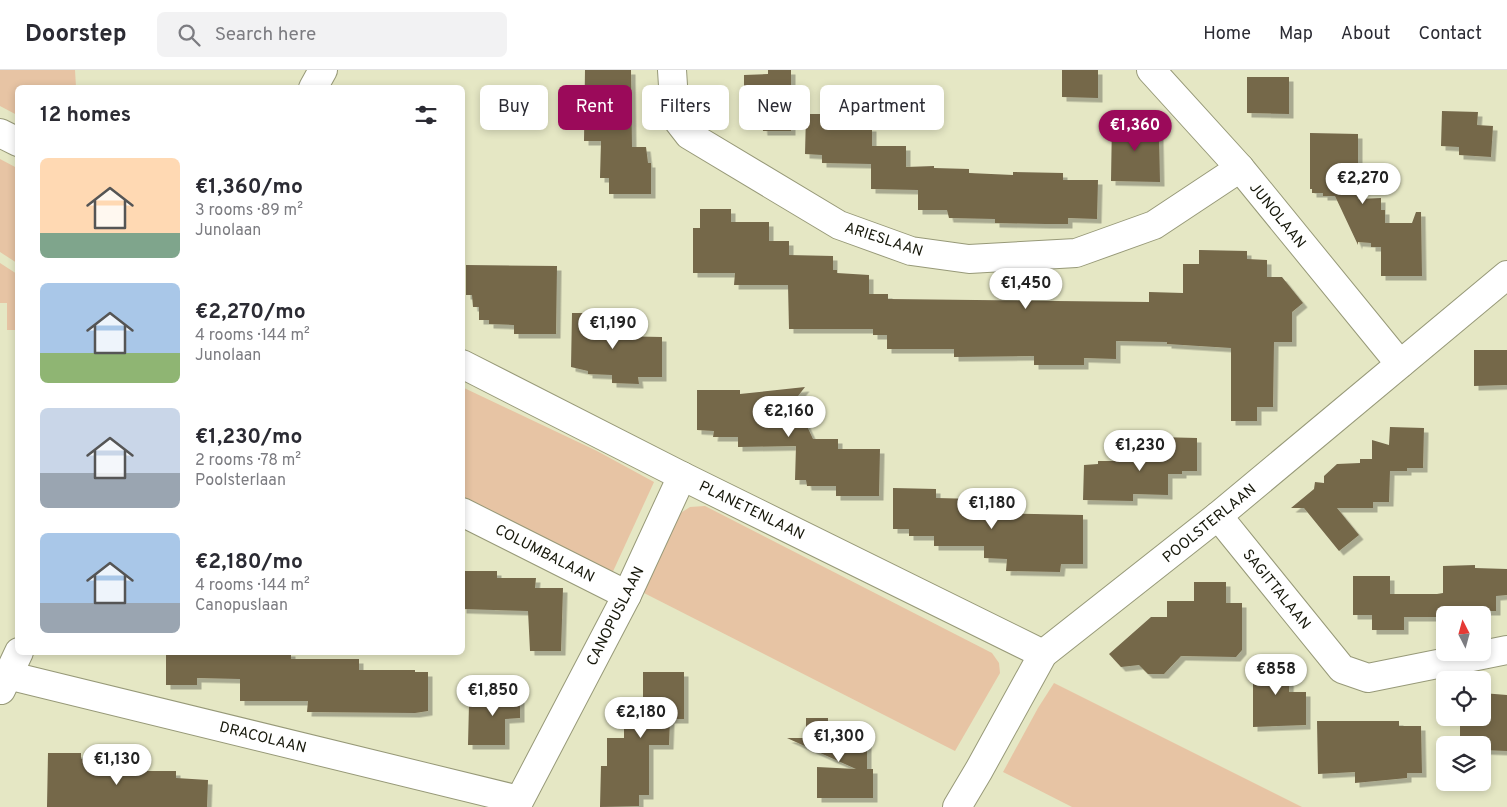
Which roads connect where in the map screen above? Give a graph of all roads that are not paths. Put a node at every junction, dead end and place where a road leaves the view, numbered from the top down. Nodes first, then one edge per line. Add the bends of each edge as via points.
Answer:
1 (323, 70) edge
2 (672, 70) edge
3 (1150, 70) edge
4 (315, 85) edge
5 (0, 133) edge
6 (15, 140) edge
7 (1240, 168) junction
8 (1507, 275) edge
9 (1400, 364) junction
10 (465, 366) edge
11 (682, 476) junction
12 (465, 513) edge
13 (1218, 516) junction
14 (627, 594) junction
15 (1507, 650) edge
16 (1043, 654) junction
17 (7, 673) edge
18 (518, 804) edge
19 (957, 807) edge

1 - 4 street
2 - 7 street, ARIESLAAN via 675,117 689,135 839,225 911,251 969,259 1076,252 1154,225
3 - 7 street, JUNOLAAN
5 - 6 street
7 - 9 street, JUNOLAAN
8 - 9 street, POOLSTERLAAN
9 - 13 street, POOLSTERLAAN
10 - 11 street, PLANETENLAAN
11 - 14 street, CANOPUSLAAN
11 - 16 street, PLANETENLAAN
12 - 14 street, COLUMBALAAN
13 - 15 street, SAGITTALAAN via 1342,669 1368,678
13 - 16 street, POOLSTERLAAN
14 - 18 street, CANOPUSLAAN
16 - 19 street, POOLSTERLAAN
17 - 18 street, DRACOLAAN

